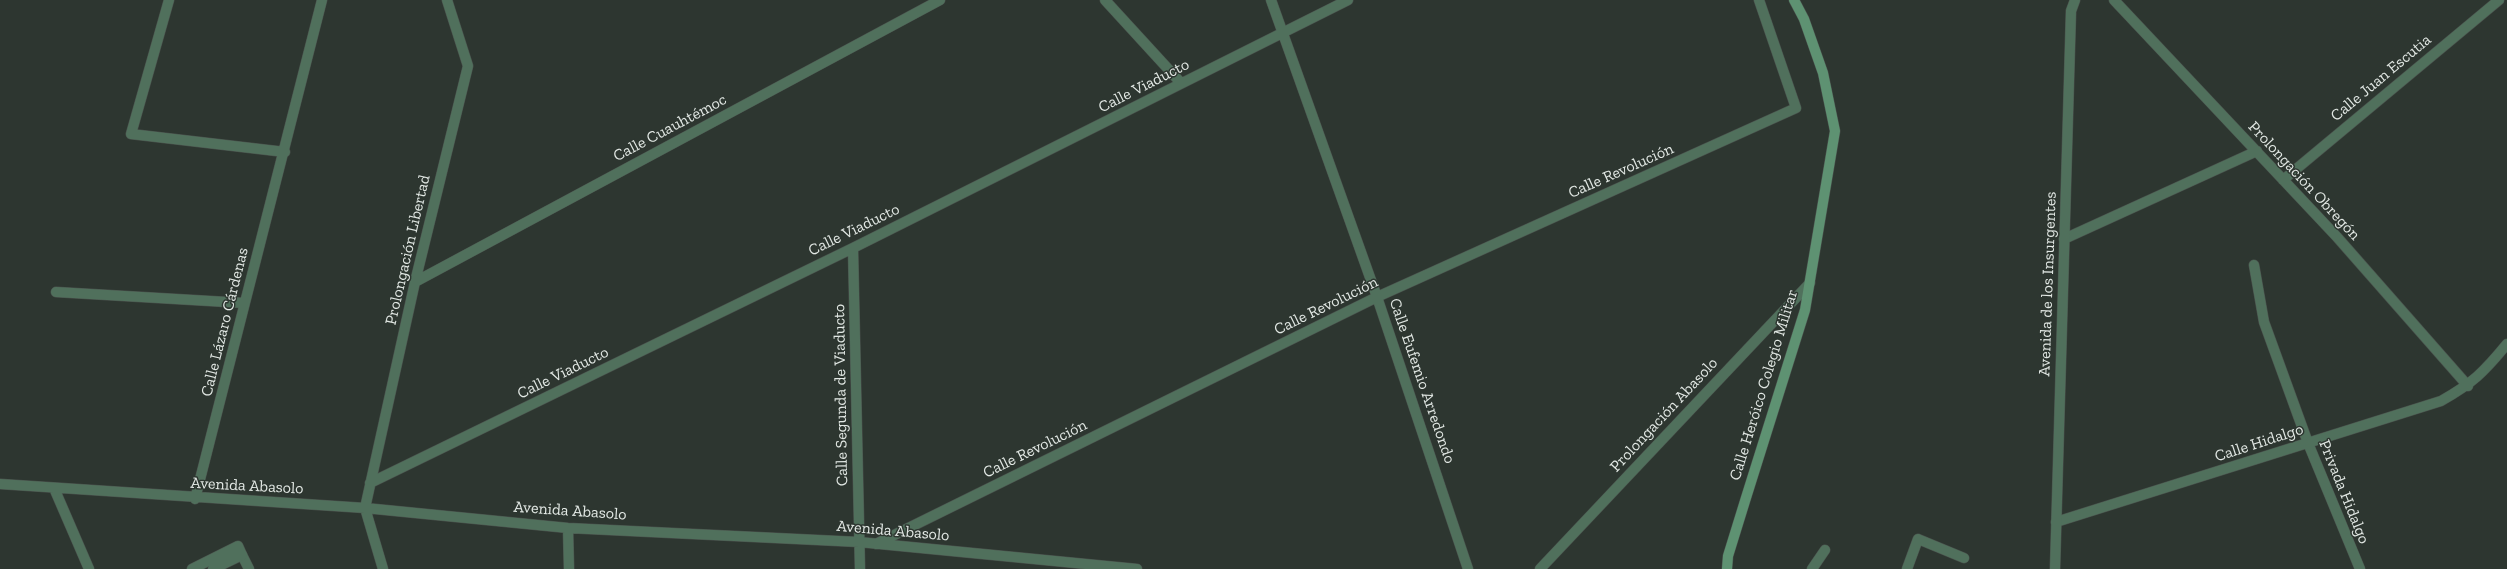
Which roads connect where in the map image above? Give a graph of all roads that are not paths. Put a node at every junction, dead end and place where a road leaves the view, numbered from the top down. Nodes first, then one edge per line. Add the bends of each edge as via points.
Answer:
1 (168, 0) edge
2 (322, 0) edge
3 (447, 0) edge
4 (940, 0) edge
5 (1105, 0) edge
6 (1271, 0) edge
7 (1348, 0) edge
8 (1758, 0) edge
9 (1794, 0) edge
10 (2075, 0) edge
11 (2114, 0) edge
12 (2499, 0) edge
13 (1283, 33) junction
14 (1181, 83) junction
15 (2257, 151) junction
16 (285, 152) junction
17 (2283, 180) junction
18 (2064, 239) junction
19 (853, 248) junction
20 (2254, 265) dead end
21 (415, 282) junction
22 (1810, 283) junction
23 (56, 292) dead end
24 (1377, 297) junction
25 (244, 303) junction
26 (2507, 344) edge
27 (2468, 386) junction
28 (2308, 443) junction
29 (370, 483) junction
30 (0, 484) edge
31 (54, 488) junction
32 (195, 498) junction
33 (365, 508) junction
34 (2056, 522) junction
35 (568, 528) junction
36 (859, 542) junction
37 (876, 544) junction
38 (240, 550) junction
39 (1825, 550) dead end
40 (1964, 558) dead end
41 (89, 569) edge
42 (192, 569) edge
43 (213, 569) edge
44 (249, 569) edge
45 (383, 569) edge
46 (569, 569) edge
47 (860, 569) edge
48 (1137, 569) edge
49 (1468, 569) edge
50 (1540, 569) edge
51 (1727, 569) edge
52 (1812, 569) edge
53 (1907, 569) edge
54 (2055, 569) edge
55 (2360, 569) edge

1 - 16 street via 131,134
2 - 16 street, Calle Lázaro Cárdenas
3 - 21 street, Prolongación Libertad via 468,66
4 - 21 street, Calle Cuauhtémoc
5 - 14 street
6 - 13 street, Calle Eufemio Arredondo
7 - 13 street, Calle Viaducto
8 - 24 street, Calle Revolución via 1796,108
9 - 22 main road, Calle Heróico Colegio Militar via 1804,19 1823,73 1835,131
10 - 18 street, Avenida de los Insurgentes via 2071,11
11 - 15 street, Prolongación Obregón
12 - 17 street, Calle Juan Escutia
13 - 14 street, Calle Viaducto
13 - 24 street, Calle Eufemio Arredondo
14 - 19 street, Calle Viaducto
15 - 17 street, Prolongación Obregón
15 - 18 street
16 - 25 street, Calle Lázaro Cárdenas
17 - 27 street, Prolongación Obregón
18 - 34 street, Avenida de los Insurgentes
19 - 29 street, Calle Viaducto
19 - 36 street, Calle Segunda de Viaducto
20 - 28 street, Privada Hidalgo via 2264,322
21 - 29 street, Prolongación Libertad
22 - 50 street, Prolongación Abasolo
22 - 51 main road, Calle Heróico Colegio Militar via 1805,310 1728,556
23 - 25 street
24 - 37 street, Calle Revolución
24 - 49 street, Calle Eufemio Arredondo
25 - 32 street, Calle Lázaro Cárdenas
26 - 27 street via 2483,374
27 - 28 street, Calle Hidalgo via 2441,401
28 - 34 street, Calle Hidalgo
28 - 55 street, Privada Hidalgo
29 - 33 street, Prolongación Libertad
30 - 31 street, Avenida Abasolo
31 - 32 street, Avenida Abasolo
31 - 41 street
32 - 33 street, Avenida Abasolo
33 - 35 street, Avenida Abasolo
33 - 45 street
34 - 54 street, Avenida de los Insurgentes
35 - 36 street, Avenida Abasolo
35 - 46 street
36 - 37 street, Avenida Abasolo
36 - 47 street, Calle Segunda de Viaducto
37 - 48 street, Avenida Abasolo
38 - 42 street
38 - 43 street
38 - 44 street
39 - 52 street
40 - 53 street via 1918,539

